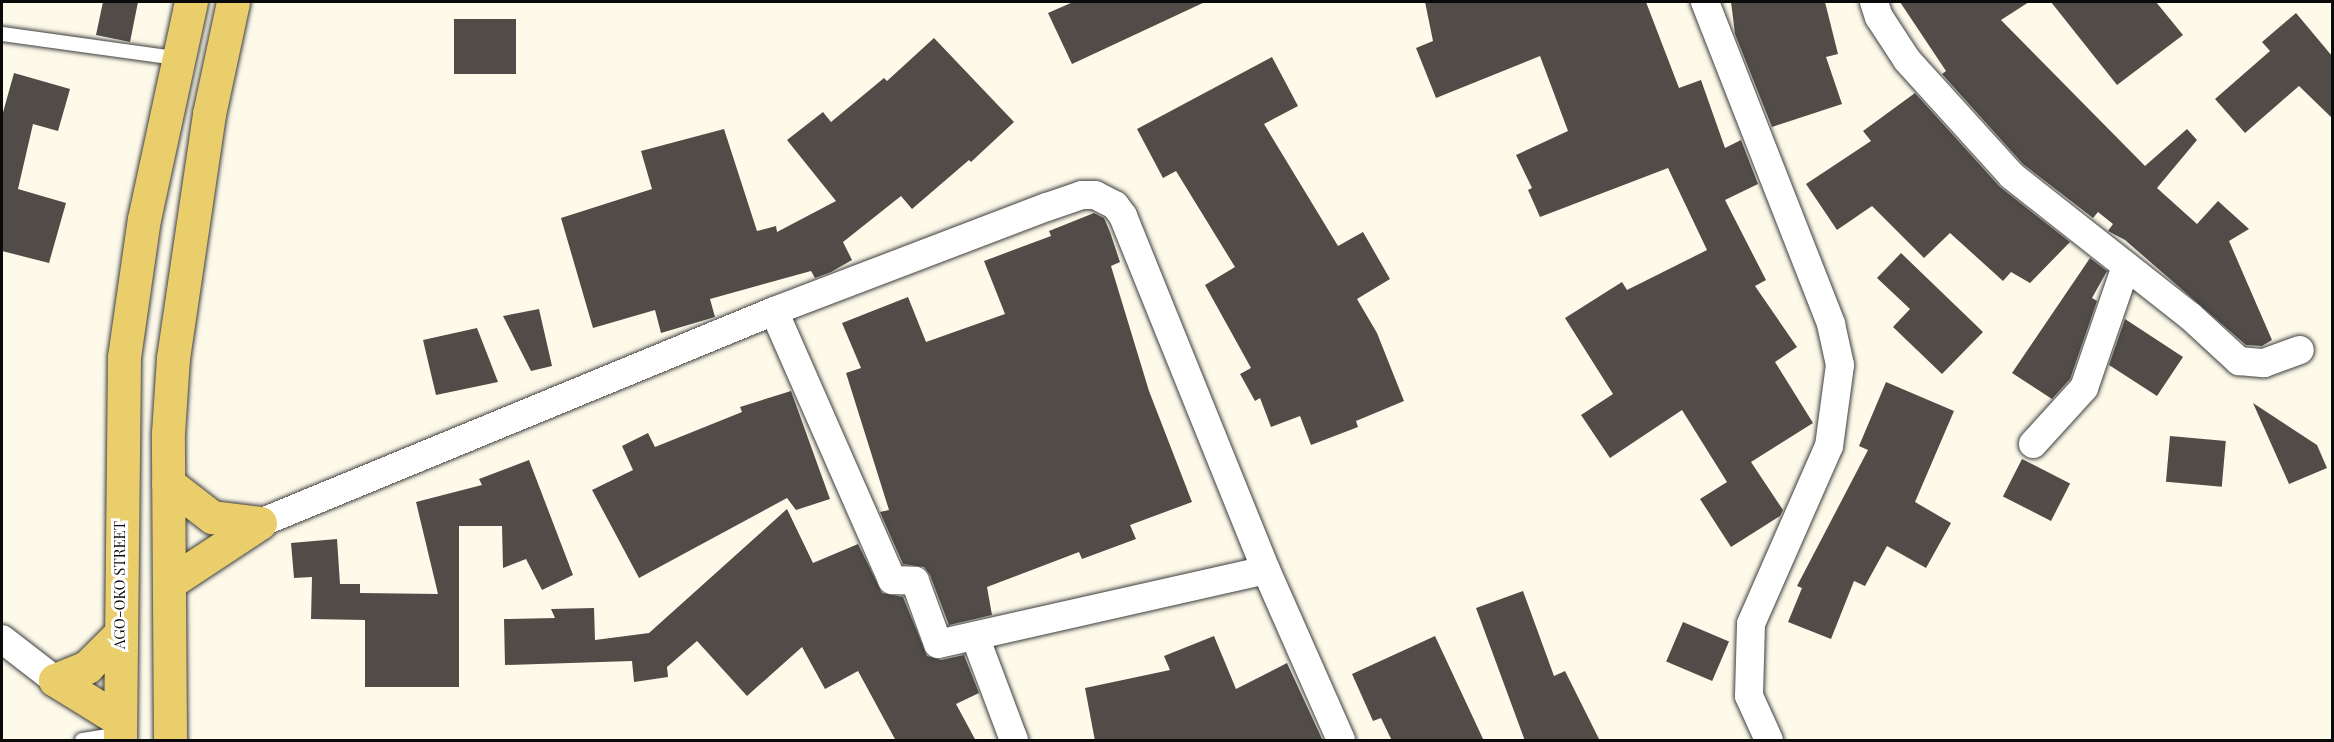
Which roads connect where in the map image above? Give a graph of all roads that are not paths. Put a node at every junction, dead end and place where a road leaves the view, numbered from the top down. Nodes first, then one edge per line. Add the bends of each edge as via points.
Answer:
1 (191, 2) edge
2 (233, 2) edge
3 (1705, 2) edge
4 (1874, 2) edge
5 (2, 34) edge
6 (176, 58) junction
7 (2126, 266) junction
8 (774, 311) junction
9 (2300, 350) dead end
10 (2033, 444) dead end
11 (168, 483) junction
12 (260, 523) junction
13 (1266, 570) junction
14 (169, 583) junction
15 (119, 635) junction
16 (2, 639) edge
17 (976, 639) junction
18 (55, 680) junction
19 (120, 732) edge
20 (82, 741) edge
21 (170, 741) edge
22 (1014, 741) edge
23 (1341, 741) edge
24 (1768, 741) edge

1 - 6 main road, AGO-OKO STREET
2 - 11 main road via 209,114 173,358
3 - 24 street via 1831,324 1840,365 1829,446 1751,624 1749,696
4 - 7 street via 1879,17 1907,60 2012,176
5 - 6 lane
6 - 15 main road, AGO-OKO STREET via 144,219 123,357
7 - 9 street via 2239,361 2264,363
7 - 10 street via 2084,387
8 - 12 street
8 - 13 street via 1082,195 1106,199 1123,216
8 - 17 street via 892,579 915,581 938,644
11 - 12 main road via 212,517
11 - 14 main road
12 - 14 main road
13 - 17 street
13 - 23 street
14 - 21 main road
15 - 18 main road via 78,673
15 - 19 main road, AGO-OKO STREET
16 - 18 street
17 - 22 street
18 - 19 main road
19 - 20 lane

